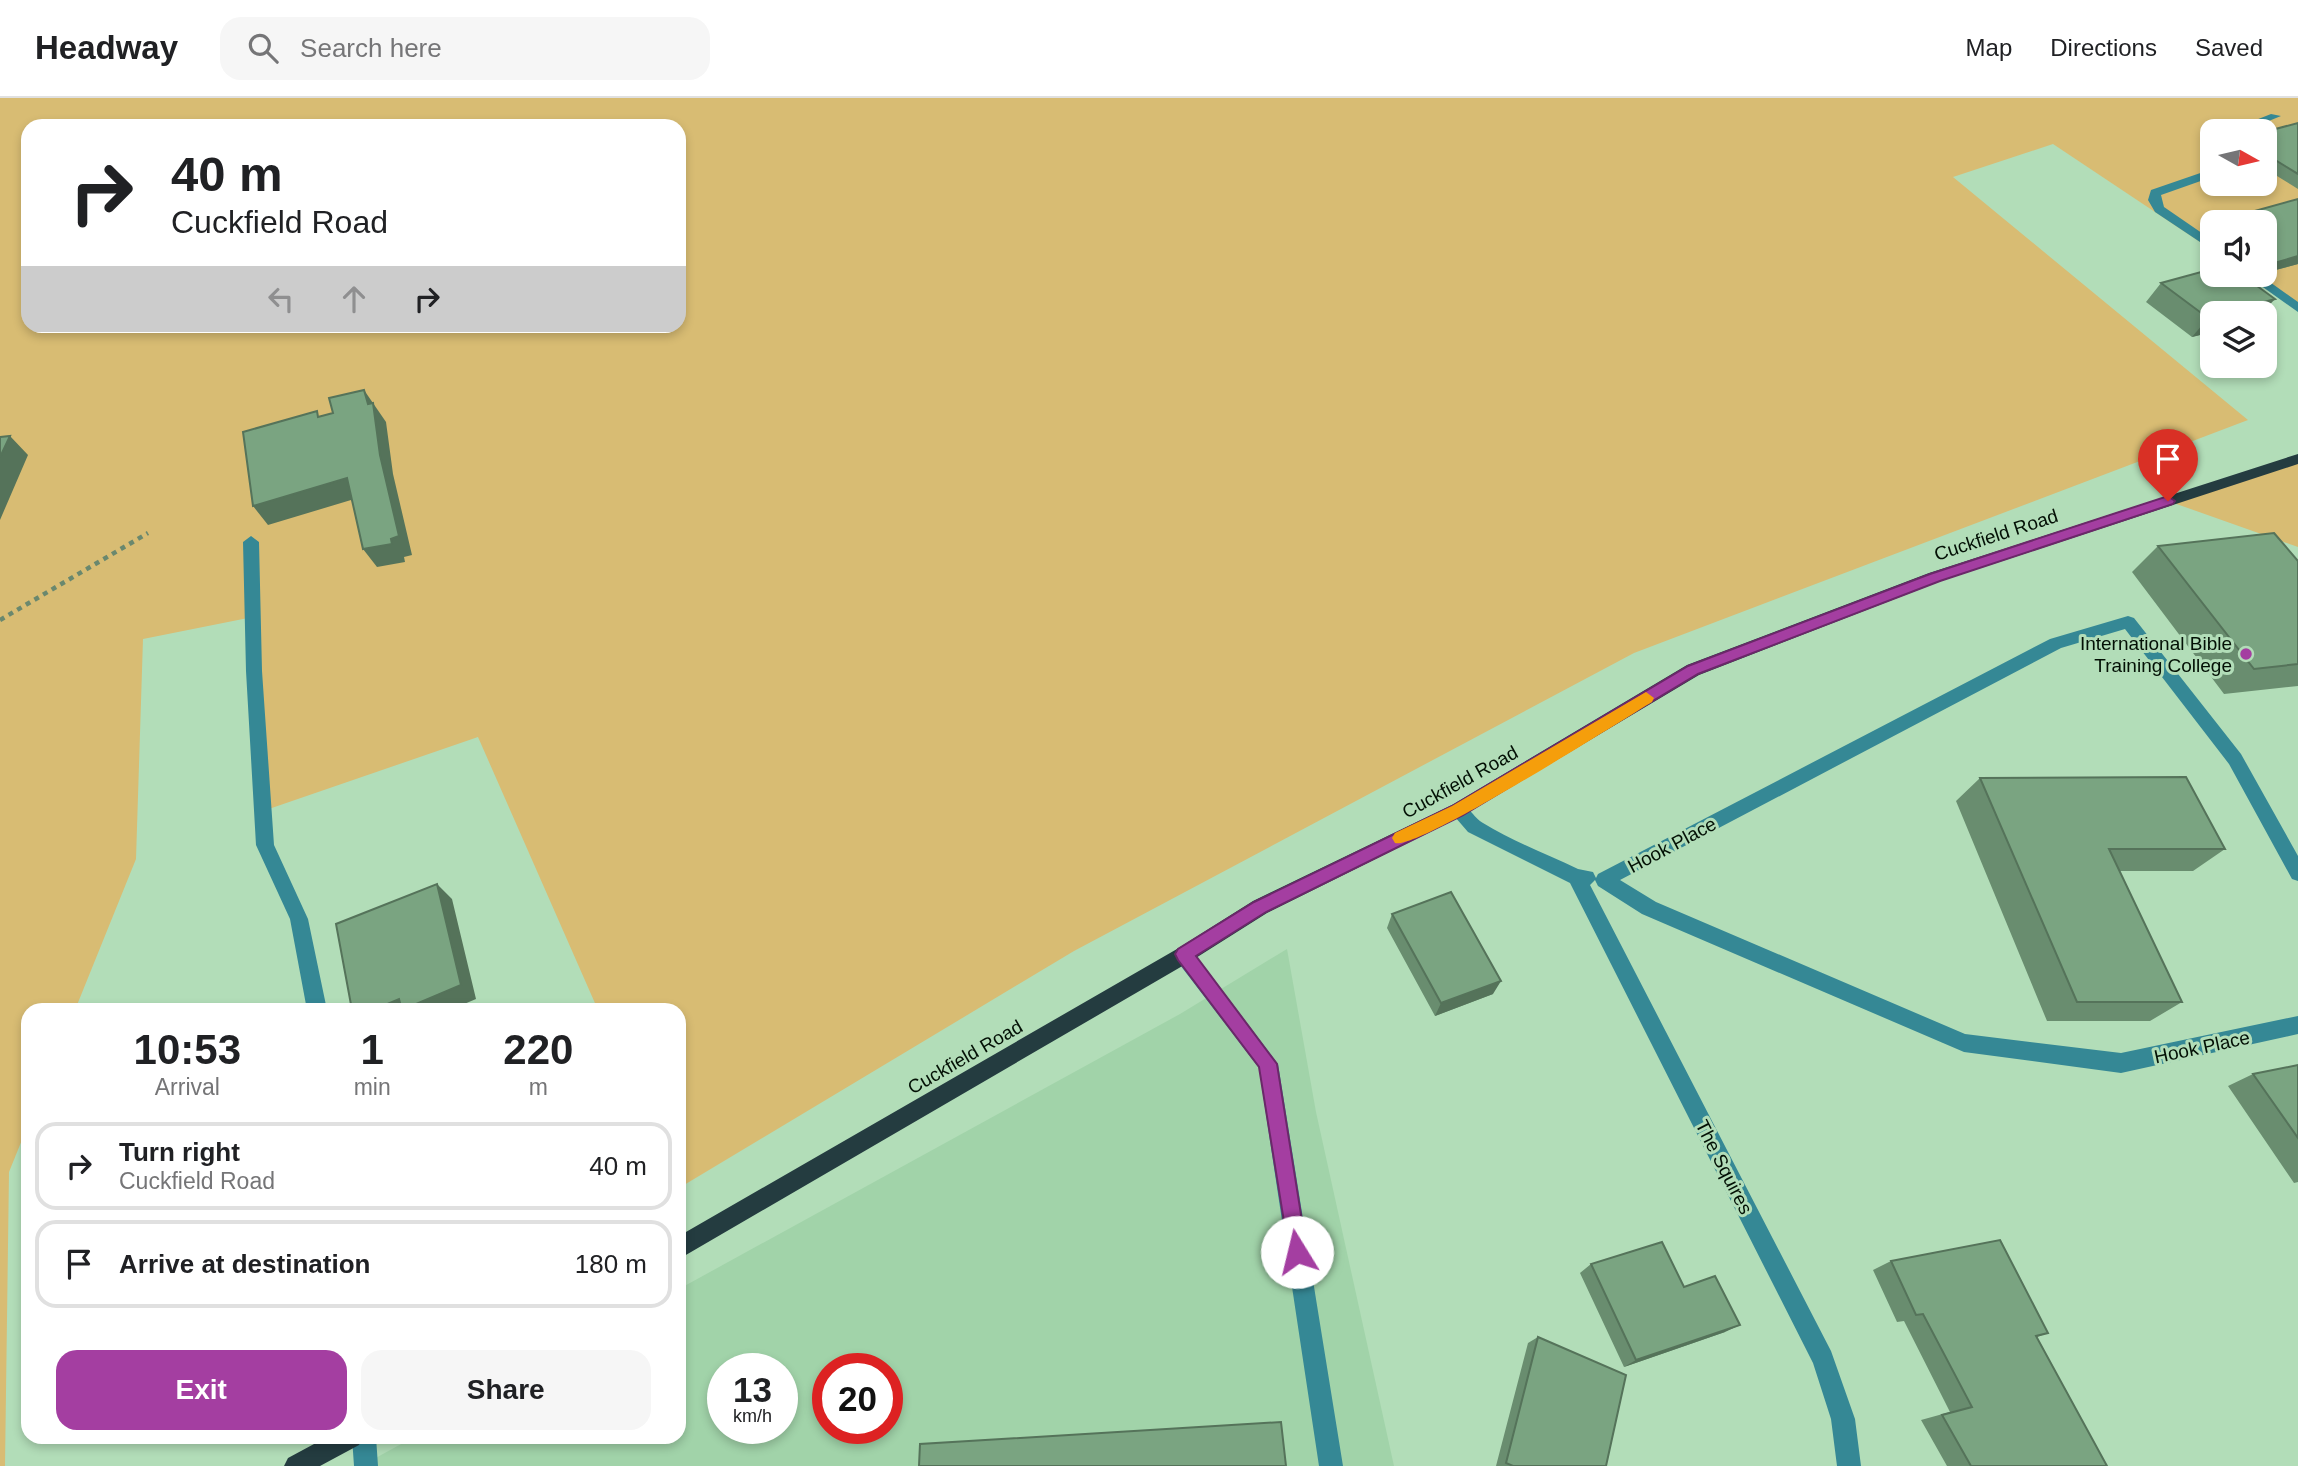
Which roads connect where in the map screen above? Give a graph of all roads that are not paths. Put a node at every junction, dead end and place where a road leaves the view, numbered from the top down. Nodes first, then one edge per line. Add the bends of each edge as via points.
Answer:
1 (2275, 116) dead end
2 (2267, 119) edge
3 (2200, 177) edge
4 (2200, 238) edge
5 (2269, 287) edge
6 (2298, 308) edge
7 (2298, 458) edge
8 (251, 542) dead end
9 (1458, 810) junction
10 (2298, 873) edge
11 (1576, 877) junction
12 (1604, 880) junction
13 (1184, 954) junction
14 (316, 1003) edge
15 (2298, 1025) edge
16 (686, 1244) edge
17 (338, 1444) edge
18 (364, 1444) edge
19 (296, 1466) edge
20 (366, 1466) edge
21 (1331, 1466) edge
22 (1849, 1466) edge

1 - 2 street
3 - 4 street via 2155,193 2154,200 2159,209
5 - 6 street
7 - 9 main road, Cuckfield Road via 1935,578 1693,670
8 - 14 street via 265,845 299,919
9 - 11 street via 1474,827
9 - 13 main road, Cuckfield Road via 1260,907
10 - 12 street, Hook Place via 2235,759 2127,622 2056,643
11 - 12 street
11 - 22 street, The Squires via 1823,1359 1843,1419
12 - 15 street, Hook Place via 1649,908 1964,1043 2121,1063
13 - 16 main road, Cuckfield Road
13 - 21 street via 1268,1064
17 - 19 main road
18 - 20 street

